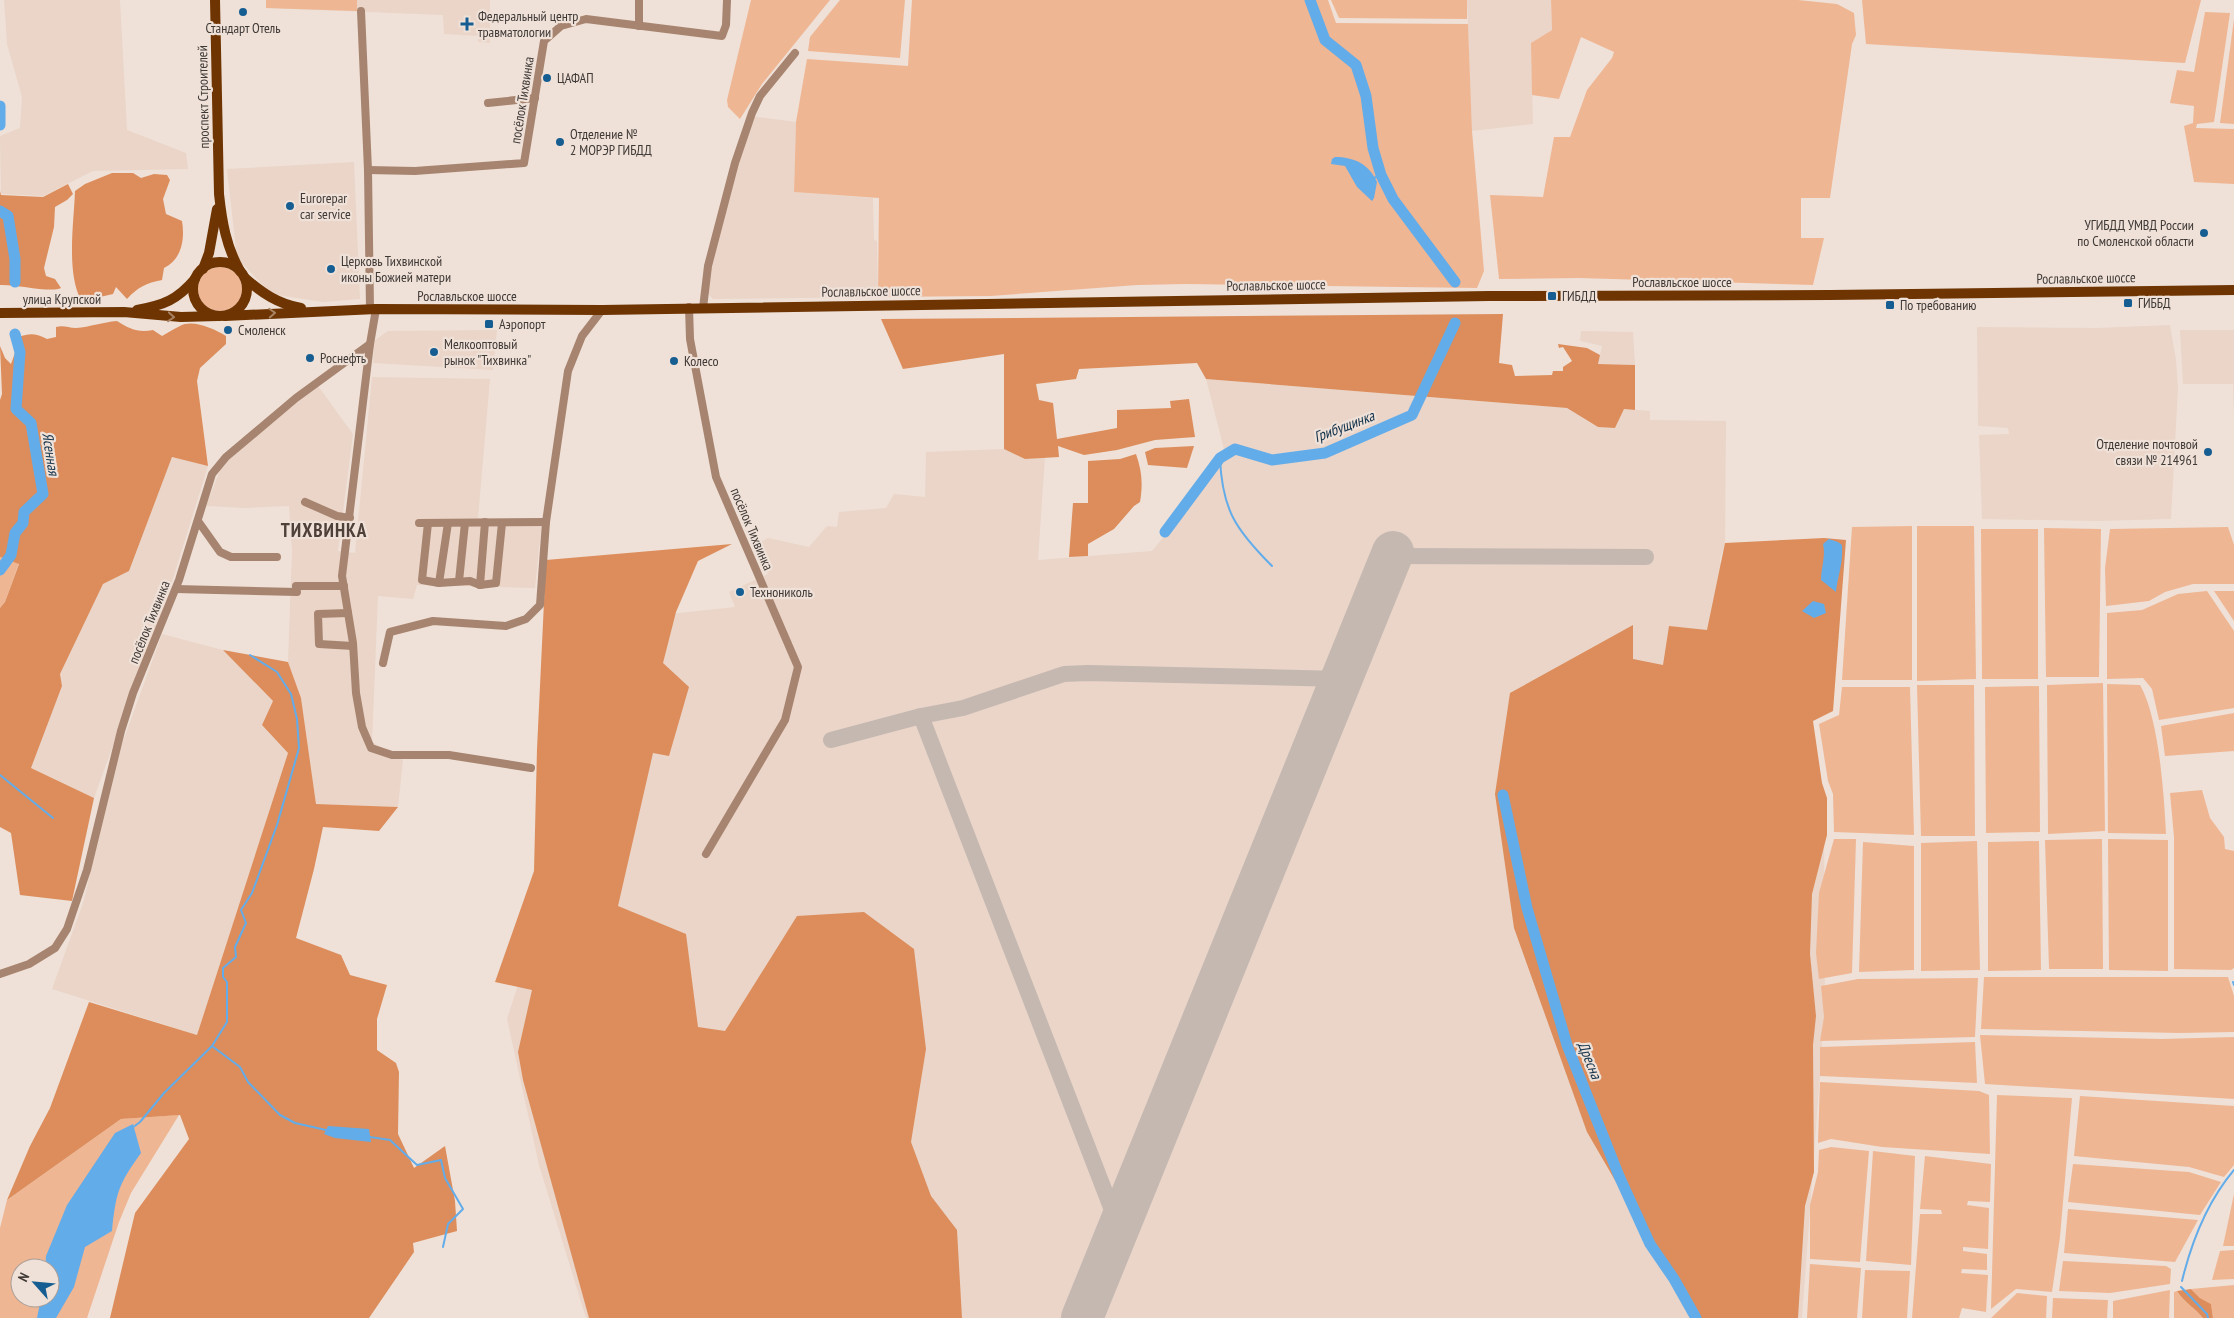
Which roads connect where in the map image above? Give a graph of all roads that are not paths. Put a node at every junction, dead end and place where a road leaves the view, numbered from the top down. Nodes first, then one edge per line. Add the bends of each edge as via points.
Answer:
1 (215, 0) edge
2 (639, 0) edge
3 (727, 0) edge
4 (361, 12) dead end
5 (639, 26) junction
6 (795, 54) dead end
7 (535, 98) junction
8 (488, 103) dead end
9 (368, 170) junction
10 (219, 194) junction
11 (203, 269) junction
12 (242, 275) junction
13 (196, 278) junction
14 (2234, 290) edge
15 (689, 307) junction
16 (703, 308) junction
17 (373, 309) junction
18 (319, 310) junction
19 (602, 310) junction
20 (0, 312) edge
21 (124, 312) junction
22 (221, 316) junction
23 (370, 344) junction
24 (305, 502) dead end
25 (350, 518) junction
26 (198, 521) junction
27 (485, 522) junction
28 (546, 522) junction
29 (418, 523) dead end
30 (428, 523) junction
31 (448, 523) junction
32 (465, 523) junction
33 (502, 523) junction
34 (277, 557) dead end
35 (459, 581) junction
36 (439, 583) junction
37 (480, 585) junction
38 (344, 586) junction
39 (176, 589) junction
40 (348, 613) junction
41 (353, 646) junction
42 (383, 664) dead end
43 (531, 768) dead end
44 (706, 854) dead end
45 (0, 974) edge

1 - 10 main road, проспект Строителей
2 - 5 street
3 - 5 street, посёлок Тихвинка via 722,36
4 - 9 street
5 - 7 street, посёлок Тихвинка via 586,19 561,26 544,42
6 - 16 street via 760,96 752,113 735,163 708,266
7 - 8 street
7 - 9 street, посёлок Тихвинка via 524,163 415,171
9 - 17 street
10 - 11 main road, проспект Строителей via 209,253
10 - 12 main road, проспект Строителей via 229,252
11 - 12 main road via 226,263
11 - 13 main road
12 - 18 main road, Рославльское шоссе via 262,293 279,302
12 - 22 main road via 247,292 245,299 238,310
13 - 21 main road, улица Крупской via 183,293 162,306
13 - 22 main road via 195,300 204,311
14 - 16 main road, Рославльское шоссе via 1488,296
15 - 16 main road, Рославльское шоссе
15 - 19 main road, Рославльское шоссе
15 - 44 street, посёлок Тихвинка via 690,339 716,477 798,667 785,720
17 - 18 main road, Рославльское шоссе
17 - 19 main road, Рославльское шоссе
17 - 23 street
22 -> 18 main road, Рославльское шоссе
19 - 28 street via 582,336 568,371
20 - 21 main road, улица Крупской
21 -> 22 main road, улица Крупской via 181,318
23 - 25 street
23 - 26 street, посёлок Тихвинка via 296,398 226,457 212,474
24 - 25 street
25 - 38 street via 342,576
26 - 34 street via 220,552 231,557
26 - 39 street, посёлок Тихвинка
27 - 32 street
27 - 33 street
27 - 37 street
28 - 33 street
28 - 42 street via 540,605 526,619 506,626 433,621 390,632
29 - 30 street
30 - 31 street
30 - 36 street via 422,580
31 - 32 street
31 - 36 street
32 - 35 street
33 - 37 street via 496,583
35 - 36 street
35 - 37 street
38 - 39 street via 296,586 297,592
38 - 40 street
39 - 45 street, посёлок Тихвинка via 132,693 87,870 67,929 55,948 29,964
40 - 41 street
40 - 41 street via 318,614 318,644
41 - 43 street via 356,693 362,727 371,748 392,755 449,755

